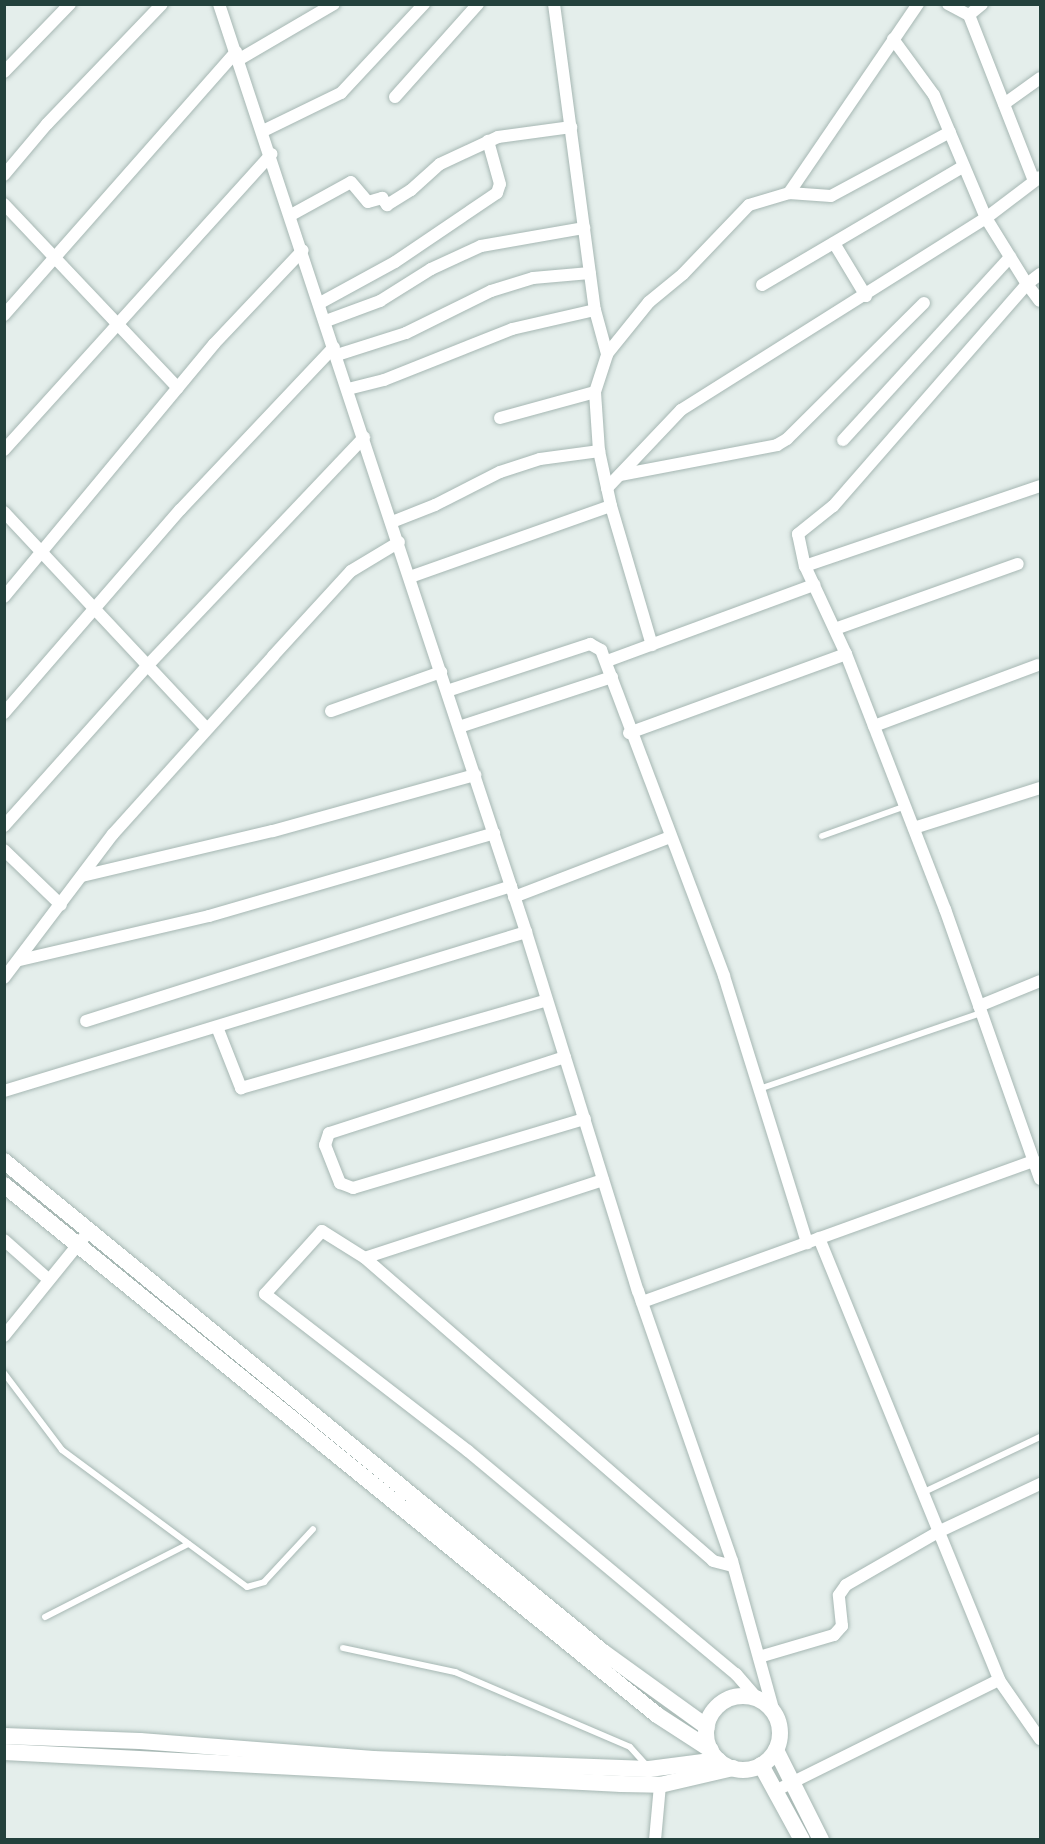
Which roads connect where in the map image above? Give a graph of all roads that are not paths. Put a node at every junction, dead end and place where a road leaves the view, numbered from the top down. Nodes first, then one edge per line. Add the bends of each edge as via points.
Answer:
1 (70, 4) edge
2 (162, 4) edge
3 (219, 4) edge
4 (334, 4) edge
5 (424, 4) edge
6 (478, 4) edge
7 (554, 4) edge
8 (918, 4) edge
9 (948, 4) edge
10 (982, 4) edge
11 (969, 15) junction
12 (893, 39) junction
13 (237, 56) junction
14 (5, 70) edge
15 (1041, 78) edge
16 (395, 97) dead end
17 (1004, 104) junction
18 (571, 128) junction
19 (263, 131) junction
20 (950, 132) junction
21 (488, 141) junction
22 (271, 154) junction
23 (964, 166) junction
24 (4, 175) edge
25 (1037, 179) edge
26 (789, 193) junction
27 (4, 204) edge
28 (291, 215) junction
29 (986, 218) junction
30 (584, 228) junction
31 (834, 243) junction
32 (303, 250) junction
33 (1010, 257) junction
34 (55, 258) junction
35 (590, 273) junction
36 (1041, 274) edge
37 (1027, 284) junction
38 (762, 285) dead end
39 (866, 296) junction
40 (1041, 301) edge
41 (320, 303) junction
42 (924, 303) dead end
43 (595, 310) junction
44 (4, 315) edge
45 (326, 321) junction
46 (116, 325) junction
47 (336, 351) junction
48 (607, 354) junction
49 (178, 388) junction
50 (348, 389) junction
51 (595, 392) junction
52 (501, 418) dead end
53 (364, 438) junction
54 (843, 440) dead end
55 (4, 450) edge
56 (599, 451) junction
57 (619, 475) junction
58 (1041, 486) edge
59 (607, 488) junction
60 (611, 506) junction
61 (4, 512) edge
62 (392, 522) junction
63 (399, 542) junction
64 (43, 553) junction
65 (1018, 564) dead end
66 (805, 566) junction
67 (410, 577) junction
68 (814, 585) junction
69 (4, 597) edge
70 (94, 608) junction
71 (835, 629) junction
72 (652, 645) junction
73 (846, 654) junction
74 (607, 662) junction
75 (148, 665) junction
76 (1038, 665) dead end
77 (441, 672) junction
78 (612, 677) junction
79 (447, 691) junction
80 (331, 711) dead end
81 (4, 713) edge
82 (874, 726) junction
83 (459, 727) junction
84 (207, 729) junction
85 (629, 733) junction
86 (475, 776) junction
87 (1041, 788) edge
88 (906, 806) junction
89 (4, 826) edge
90 (914, 828) junction
91 (494, 833) junction
92 (822, 836) dead end
93 (670, 837) junction
94 (4, 850) edge
95 (82, 876) junction
96 (513, 891) junction
97 (61, 904) junction
98 (526, 932) junction
99 (20, 960) junction
100 (4, 978) edge
101 (1041, 981) edge
102 (547, 1000) junction
103 (981, 1009) junction
104 (86, 1020) dead end
105 (217, 1027) junction
106 (565, 1057) junction
107 (759, 1089) junction
108 (4, 1091) edge
109 (585, 1119) junction
110 (4, 1161) edge
111 (1038, 1171) edge
112 (603, 1180) junction
113 (4, 1185) edge
114 (89, 1231) junction
115 (819, 1238) junction
116 (4, 1240) edge
117 (807, 1243) junction
118 (78, 1245) junction
119 (365, 1257) junction
120 (49, 1280) junction
121 (642, 1302) junction
122 (4, 1336) edge
123 (4, 1373) edge
124 (1041, 1437) edge
125 (1041, 1484) edge
126 (922, 1493) junction
127 (313, 1529) dead end
128 (938, 1532) junction
129 (188, 1544) junction
130 (733, 1566) junction
131 (45, 1617) dead end
132 (343, 1648) dead end
133 (759, 1657) junction
134 (999, 1680) junction
135 (758, 1699) junction
136 (774, 1712) junction
137 (707, 1726) junction
138 (4, 1736) edge
139 (1041, 1739) edge
140 (776, 1750) junction
141 (174, 1751) junction
142 (4, 1752) edge
143 (721, 1759) junction
144 (761, 1765) junction
145 (649, 1769) junction
146 (790, 1783) junction
147 (660, 1785) junction
148 (775, 1791) junction
149 (655, 1839) edge
150 (802, 1839) edge
151 (821, 1839) edge

1 - 14 street
2 - 24 street via 47,124
3 - 13 street
4 - 13 street
5 - 19 street via 341,93
6 - 16 street
7 - 18 street
8 - 12 street
9 - 11 street
10 - 11 street
11 - 17 street
12 - 20 street via 934,94
12 - 26 street
13 - 19 street
13 - 34 street
15 - 17 street
17 - 25 street
18 - 21 street
18 - 30 street
19 - 22 street
20 - 23 street
20 - 26 street via 831,196
21 - 28 street via 440,164 387,205 382,198 368,202 351,182
21 - 41 street via 500,184 497,193 396,262
22 - 28 street
22 - 46 street
23 - 29 street
23 - 31 street
25 - 29 street
26 - 48 street via 749,205 683,274 649,302
27 - 34 street
28 - 32 street
29 - 33 street
29 - 39 street
30 - 35 street
30 - 45 street via 481,246 431,269 380,301
31 - 38 street
31 - 39 street
32 - 41 street
32 - 49 street
33 - 37 street
33 - 54 street
34 - 44 street
34 - 46 street
35 - 43 street
35 - 47 street via 534,278 492,291 406,333
36 - 37 street
37 - 40 street
37 - 66 street via 833,506 798,534
39 - 57 street via 681,410
41 - 45 street
42 - 57 street via 787,440
43 - 48 street
43 - 50 street via 512,329 384,380
45 - 47 street
46 - 49 street
46 - 55 street
47 - 50 street
47 - 70 street
48 - 51 street
49 - 64 street
50 - 53 street
51 - 52 street
51 - 56 street
53 - 62 street
53 - 75 street
56 - 59 street
56 - 62 street via 540,459 500,472
57 - 59 street
58 - 66 street
59 - 60 street
60 - 67 street
60 - 72 street
61 - 64 street
62 - 63 street
63 - 67 street
63 - 84 street via 351,571
64 - 69 street
64 - 70 street
65 - 71 street
66 - 68 street
67 - 77 street
68 - 71 street
68 - 72 street
70 - 75 street
70 - 81 street
71 - 73 street
72 - 74 street
73 - 82 street
73 - 85 street
74 - 78 street
74 - 79 street via 601,650 590,644
75 - 84 street
75 - 89 street
76 - 82 street
77 - 79 street
77 - 80 street
78 - 83 street
78 - 85 street
79 - 83 street
82 - 88 street
83 - 86 street
84 - 95 street via 113,834
85 - 93 street
86 - 91 street
86 - 95 street via 273,831
87 - 90 street
88 - 90 street
88 - 92 lane
90 - 103 street
91 - 96 street
91 - 99 street via 209,916
93 - 96 street
93 - 107 street via 724,976
94 - 97 street
95 - 97 street
96 - 98 street
96 - 104 street
97 - 99 street
98 - 102 street
98 - 105 street
99 - 100 street
101 - 103 street
102 - 105 street via 241,1088
102 - 106 street
103 - 107 lane
103 - 111 street
105 - 108 street
106 - 109 street
106 - 109 street via 330,1133 325,1145 340,1183 353,1188
107 - 117 street
109 - 112 street
110 - 114 street
111 - 115 street
112 - 119 street
112 - 121 street
113 - 118 street
114 - 118 street
114 - 137 street via 603,1652
115 - 117 street
115 - 126 street
116 - 120 street
117 - 121 street
118 - 120 street
118 - 143 street via 657,1715
119 - 130 street via 713,1561
119 - 135 street via 322,1231 265,1294 477,1458 736,1674
120 - 122 street
121 - 130 street
123 - 129 lane via 55,1443
124 - 126 lane
125 - 128 street
126 - 128 street
127 - 129 lane via 264,1582 252,1588
128 - 133 street via 846,1585 839,1595 842,1626 834,1635
128 - 134 street
129 - 131 lane
130 - 133 street
132 - 145 lane via 455,1672 630,1747
133 - 136 street
134 - 139 street
134 - 146 street
135 - 136 street
135 - 137 street via 728,1699 711,1715
136 - 140 street via 780,1732
137 - 143 street
138 - 141 street
140 - 144 street
140 - 146 street
141 - 142 street
141 - 145 street
141 - 147 street
143 - 144 street
143 - 145 street
143 - 147 street
144 - 148 street
146 - 148 street
146 - 151 street
147 - 149 street
148 - 150 street

